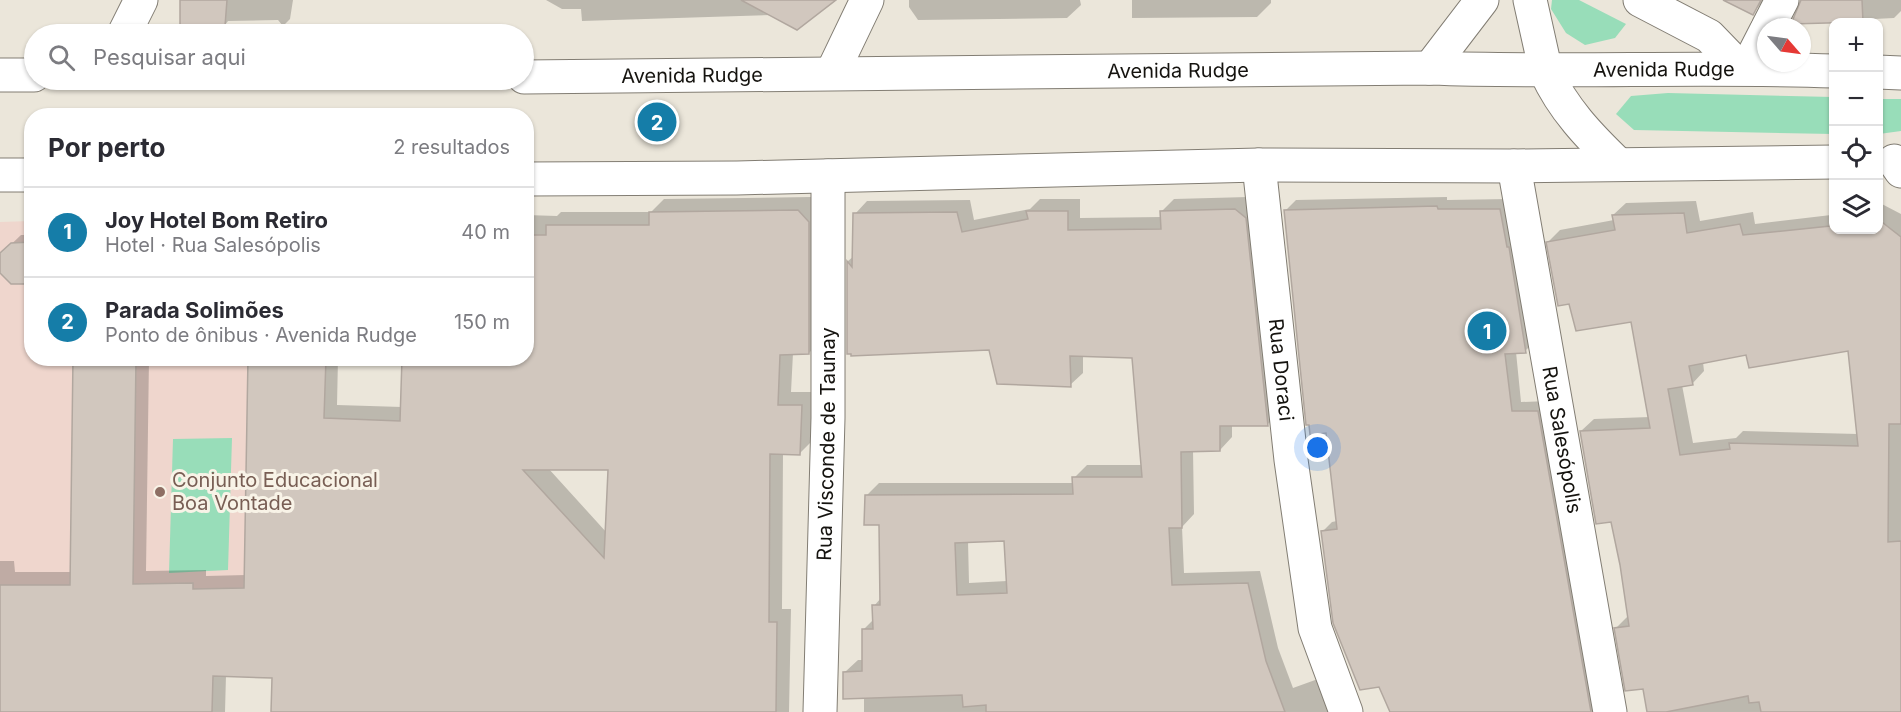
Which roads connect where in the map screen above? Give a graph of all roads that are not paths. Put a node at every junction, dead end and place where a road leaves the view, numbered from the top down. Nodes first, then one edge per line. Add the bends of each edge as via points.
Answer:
1 (141, 0) edge
2 (867, 0) edge
3 (1482, 0) edge
4 (1530, 0) edge
5 (1640, 0) edge
6 (1782, 0) edge
7 (1773, 18) edge
8 (129, 24) edge
9 (1757, 46) edge
10 (1430, 68) junction
11 (1744, 68) junction
12 (1829, 71) edge
13 (1546, 72) junction
14 (1883, 72) edge
15 (1901, 73) edge
16 (832, 74) junction
17 (0, 75) edge
18 (24, 75) edge
19 (534, 76) edge
20 (1829, 162) edge
21 (1618, 164) junction
22 (1259, 165) junction
23 (1514, 166) junction
24 (0, 175) edge
25 (24, 175) edge
26 (828, 176) junction
27 (534, 179) edge
28 (820, 712) edge
29 (1346, 712) edge
30 (1610, 712) edge

1 - 8 main road
2 - 16 main road
3 - 10 main road
4 - 13 main road
5 - 11 main road via 1709,36
6 - 7 main road
9 - 11 main road
10 - 13 main road, Avenida Rudge
10 - 16 main road, Avenida Rudge
11 - 12 main road, Avenida Rudge
11 - 13 main road, Avenida Rudge
13 - 21 main road via 1575,121
14 - 15 main road
16 - 19 main road, Avenida Rudge
17 - 18 main road
20 - 21 main road
21 - 23 main road
22 - 23 main road
22 - 26 main road
22 - 29 main road, Rua Doraci via 1291,460 1314,617
23 - 30 main road, Rua Salesópolis
24 - 25 main road
26 - 27 main road
26 - 28 main road, Rua Visconde de Taunay via 828,418

